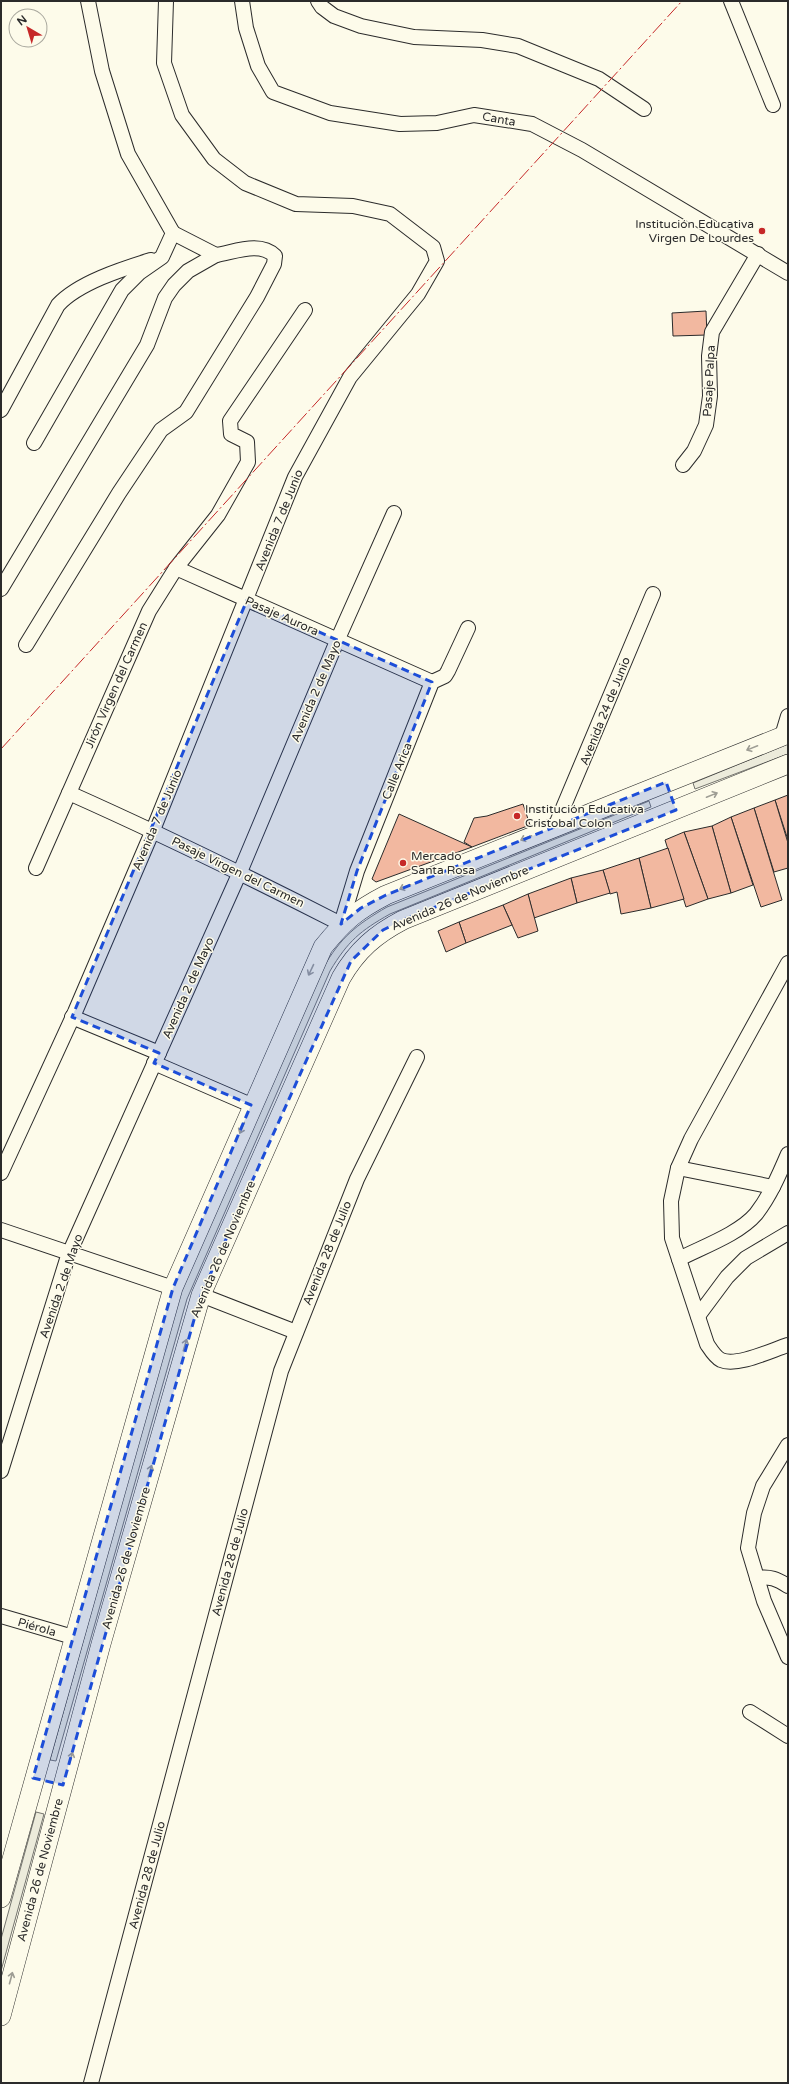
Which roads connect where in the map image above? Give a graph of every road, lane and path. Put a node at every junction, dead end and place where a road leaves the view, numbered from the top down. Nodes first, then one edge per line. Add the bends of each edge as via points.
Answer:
1 (88, 1) edge
2 (166, 1) edge
3 (242, 1) edge
4 (318, 1) edge
5 (731, 1) edge
6 (773, 105) dead end
7 (644, 109) dead end
8 (173, 233) junction
9 (758, 254) junction
10 (216, 255) junction
11 (162, 257) junction
12 (788, 274) edge
13 (305, 310) dead end
14 (1, 410) edge
15 (34, 443) dead end
16 (682, 465) dead end
17 (394, 513) dead end
18 (176, 568) junction
19 (1, 589) edge
20 (653, 594) dead end
21 (247, 600) junction
22 (468, 628) dead end
23 (337, 641) junction
24 (26, 645) dead end
25 (432, 682) junction
26 (788, 716) edge
27 (785, 735) edge
28 (788, 764) edge
29 (666, 782) junction
30 (69, 793) junction
31 (676, 810) junction
32 (555, 827) junction
33 (153, 830) junction
34 (36, 868) dead end
35 (240, 872) junction
36 (341, 924) junction
37 (788, 963) edge
38 (72, 1017) junction
39 (417, 1057) dead end
40 (156, 1058) junction
41 (251, 1105) junction
42 (788, 1154) edge
43 (678, 1168) junction
44 (1, 1173) edge
45 (773, 1187) junction
46 (1, 1230) edge
47 (788, 1233) edge
48 (70, 1252) junction
49 (679, 1259) junction
50 (173, 1288) junction
51 (201, 1295) junction
52 (698, 1316) junction
53 (296, 1332) junction
54 (788, 1345) edge
55 (788, 1445) edge
56 (1, 1468) edge
57 (757, 1578) junction
58 (788, 1586) edge
59 (1, 1616) edge
60 (73, 1637) junction
61 (788, 1657) edge
62 (750, 1712) dead end
63 (788, 1736) edge
64 (33, 1778) junction
65 (63, 1785) junction
66 (1, 1898) edge
67 (1, 2016) edge
68 (91, 2083) edge

1 - 8 street via 102,71 128,154
2 - 21 street, Avenida 7 de Junio via 164,63 182,115 214,159 245,184 296,204 353,206 390,214 432,247 437,261 418,294 350,377 295,477
3 - 9 street, Canta via 246,28 258,66 273,92 330,113 400,124 437,123 474,115 532,124 582,150
4 - 7 street via 334,16 361,26 414,37 482,40 518,46 599,79
5 - 6 street
8 - 10 street
8 - 11 street
9 - 12 street, Canta
9 - 16 street, Pasaje Palpa via 712,332 709,356 710,396 706,425 694,451
10 - 19 street via 188,272 165,298 147,345
10 - 24 street via 259,248 269,250 275,256 274,264 257,297 186,412 161,430 119,493
11 - 14 street via 128,267 67,295 58,305
11 - 15 street via 139,273 122,290
13 - 18 street, Jirón Virgen del Carmen via 230,421 231,434 247,442 248,462 218,515
17 - 23 street, Avenida 2 de Mayo
18 - 21 street, Pasaje Aurora
18 - 30 street, Jirón Virgen del Carmen via 149,611
20 - 32 street, Avenida 24 de Junio
21 - 23 street, Pasaje Aurora
21 - 33 street, Avenida 7 de Junio
22 - 25 street via 445,676
23 - 25 street, Pasaje Aurora
23 - 35 street, Avenida 2 de Mayo
25 - 36 street, Calle Arica via 357,871
26 - 27 street
27 -> 29 main road
31 -> 28 main road, Avenida 26 de Noviembre
29 - 31 main road
29 - 32 main road
30 - 33 street, Pasaje Virgen del Carmen
30 - 34 street, Jirón Virgen del Carmen
31 - 51 main road, Avenida 26 de Noviembre via 403,920 383,930 365,945 341,978
32 -> 36 main road via 386,895 361,908
33 - 35 street, Pasaje Virgen del Carmen
33 - 38 street, Avenida 7 de Junio
35 - 36 street, Pasaje Virgen del Carmen
35 - 40 street, Avenida 2 de Mayo
36 -> 41 main road via 323,947 313,967
37 - 43 street via 691,1139
38 - 40 street
38 - 44 street, Avenida 7 de Junio
39 - 53 street, Avenida 28 de Julio via 357,1179
40 - 41 street
40 - 48 street, Avenida 2 de Mayo
41 -> 50 main road
42 - 45 street
43 - 45 street
43 - 49 street via 672,1201 672,1238
45 - 49 street via 756,1214 741,1228
46 - 48 street
47 - 52 street via 746,1258 727,1277
48 - 50 street
48 - 56 street, Avenida 2 de Mayo
49 - 52 street
50 - 60 main road
51 - 53 street
65 -> 51 main road, Avenida 26 de Noviembre
52 - 54 street via 707,1344 722,1360 730,1362 751,1358
53 - 68 street, Avenida 28 de Julio via 281,1370
55 - 57 street via 764,1486 754,1514 748,1548
57 - 58 street via 776,1579
57 - 61 street
59 - 60 street, Piérola
60 - 64 main road
62 - 63 street
64 - 65 main road
64 - 66 main road
67 -> 65 main road, Avenida 26 de Noviembre

